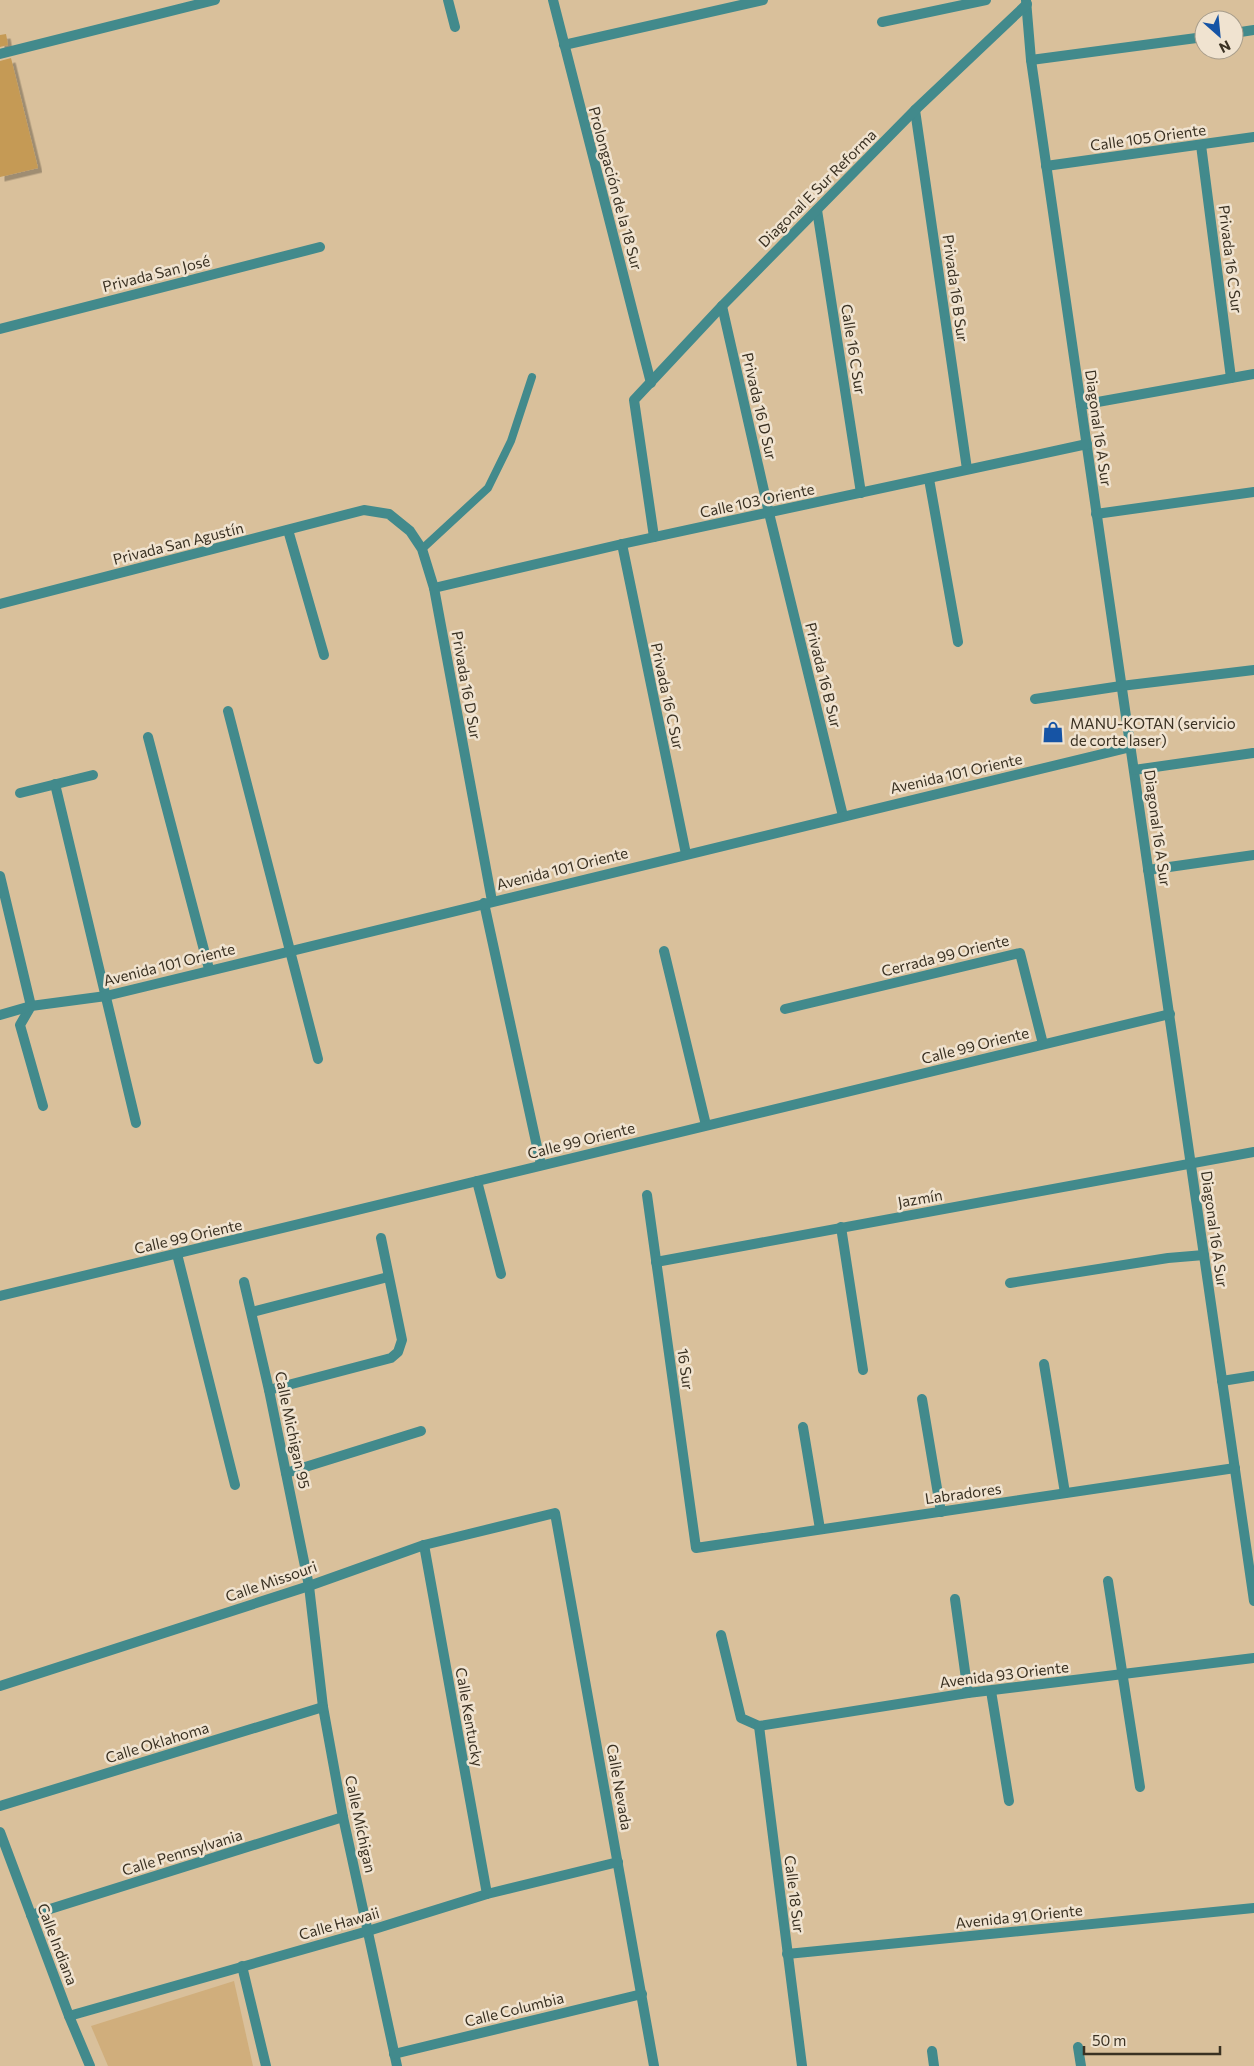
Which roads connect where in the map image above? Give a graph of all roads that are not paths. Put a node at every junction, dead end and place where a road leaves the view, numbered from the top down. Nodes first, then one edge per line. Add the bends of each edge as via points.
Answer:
1 (216, 0) edge
2 (448, 0) edge
3 (552, 0) edge
4 (763, 0) edge
5 (986, 0) edge
6 (1027, 2) edge
7 (882, 22) dead end
8 (455, 27) dead end
9 (1194, 38) edge
10 (564, 45) junction
11 (0, 54) edge
12 (1031, 60) junction
13 (915, 110) junction
14 (1254, 137) edge
15 (1201, 144) junction
16 (1046, 166) junction
17 (817, 210) junction
18 (320, 247) dead end
19 (722, 306) junction
20 (0, 329) edge
21 (1254, 374) edge
22 (532, 377) dead end
23 (1231, 378) junction
24 (651, 383) junction
25 (1081, 405) junction
26 (1087, 444) junction
27 (967, 470) junction
28 (929, 479) junction
29 (1254, 492) edge
30 (861, 493) junction
31 (364, 510) joint
32 (769, 512) junction
33 (1096, 514) junction
34 (288, 530) junction
35 (654, 537) junction
36 (622, 544) junction
37 (422, 549) junction
38 (434, 588) junction
39 (0, 604) edge
40 (958, 642) dead end
41 (324, 655) dead end
42 (1254, 670) edge
43 (1122, 686) junction
44 (1035, 699) dead end
45 (228, 711) dead end
46 (148, 737) dead end
47 (1131, 747) junction
48 (1253, 753) edge
49 (1134, 770) junction
50 (93, 775) dead end
51 (55, 784) junction
52 (20, 793) dead end
53 (843, 816) junction
54 (686, 854) junction
55 (1254, 856) edge
56 (1148, 870) junction
57 (0, 876) edge
58 (488, 902) junction
59 (290, 950) junction
60 (664, 951) dead end
61 (209, 969) junction
62 (106, 996) junction
63 (31, 1006) junction
64 (785, 1009) dead end
65 (0, 1014) edge
66 (1170, 1014) junction
67 (1043, 1044) junction
68 (318, 1059) dead end
69 (43, 1106) dead end
70 (136, 1122) dead end
71 (706, 1125) junction
72 (1254, 1152) edge
73 (1191, 1163) junction
74 (541, 1165) junction
75 (477, 1181) junction
76 (647, 1195) dead end
77 (841, 1228) junction
78 (381, 1238) dead end
79 (177, 1254) junction
80 (1204, 1255) junction
81 (656, 1262) junction
82 (501, 1274) dead end
83 (388, 1277) junction
84 (244, 1282) dead end
85 (1010, 1283) dead end
86 (0, 1296) edge
87 (252, 1312) junction
88 (1044, 1364) dead end
89 (863, 1370) dead end
90 (1254, 1376) edge
91 (1222, 1381) junction
92 (269, 1390) junction
93 (922, 1399) dead end
94 (803, 1427) dead end
95 (421, 1431) dead end
96 (1235, 1468) junction
97 (286, 1472) junction
98 (234, 1485) dead end
99 (1065, 1494) junction
100 (941, 1512) junction
101 (554, 1513) joint
102 (820, 1529) junction
103 (424, 1545) junction
104 (1250, 1547) edge
105 (696, 1548) joint
106 (1108, 1581) dead end
107 (308, 1586) junction
108 (955, 1599) dead end
109 (1254, 1601) edge
110 (721, 1635) dead end
111 (1254, 1658) edge
112 (1122, 1674) junction
113 (0, 1686) edge
114 (991, 1690) junction
115 (968, 1693) junction
116 (323, 1708) junction
117 (758, 1726) junction
118 (1140, 1787) dead end
119 (1009, 1801) dead end
120 (0, 1806) edge
121 (343, 1817) junction
122 (0, 1832) edge
123 (618, 1862) junction
124 (487, 1894) junction
125 (1254, 1908) edge
126 (30, 1915) junction
127 (368, 1931) junction
128 (787, 1954) junction
129 (242, 1966) junction
130 (642, 1994) junction
131 (69, 2016) junction
132 (1078, 2047) dead end
133 (932, 2051) dead end
134 (394, 2054) junction
135 (90, 2066) edge
136 (266, 2066) edge
137 (397, 2066) edge
138 (654, 2066) edge
139 (802, 2066) edge
140 (934, 2066) edge
141 (1081, 2066) edge

1 - 11 street
2 - 8 street
3 - 10 street, Prolongación de la 18 Sur
4 - 10 street
5 - 7 street
6 - 12 street, Diagonal 16 A Sur
6 - 13 street, Diagonal E Sur Reforma
9 - 12 street
10 - 24 street, Prolongación de la 18 Sur
12 - 16 street, Diagonal 16 A Sur
13 - 17 street, Diagonal E Sur Reforma
13 - 27 street, Privada 16 B Sur
14 - 15 street, Calle 105 Oriente
15 - 16 street, Calle 105 Oriente
15 - 23 street, Privada 16 C Sur
16 - 25 street, Diagonal 16 A Sur
17 - 19 street, Diagonal E Sur Reforma
17 - 30 street, Calle 16 C Sur
18 - 20 street, Privada San José
19 - 24 street, Diagonal E Sur Reforma
19 - 32 street, Privada 16 D Sur
21 - 23 street
22 - 37 lane via 511,441 488,488
23 - 25 street
24 - 35 street, Diagonal E Sur Reforma via 634,400
25 - 26 street, Diagonal 16 A Sur
26 - 27 street, Calle 103 Oriente
26 - 33 street, Diagonal 16 A Sur
27 - 28 street, Calle 103 Oriente
28 - 30 street, Calle 103 Oriente
28 - 40 street
29 - 33 street
30 - 32 street, Calle 103 Oriente
31 - 34 street, Privada San Agustín
31 - 37 street, Privada 16 D Sur via 389,514 410,531
32 - 35 street, Calle 103 Oriente
32 - 53 street, Privada 16 B Sur
33 - 43 street, Diagonal 16 A Sur
34 - 39 street, Privada San Agustín
34 - 41 street
35 - 36 street, Calle 103 Oriente
36 - 38 street, Calle 103 Oriente
36 - 54 street, Privada 16 C Sur
37 - 38 street, Privada 16 D Sur
38 - 58 street, Privada 16 D Sur
42 - 43 street
43 - 44 street
43 - 47 street, Diagonal 16 A Sur
45 - 59 street
46 - 61 street
47 - 49 street, Diagonal 16 A Sur
47 - 53 street, Avenida 101 Oriente
48 - 49 street
49 - 56 street, Diagonal 16 A Sur
50 - 51 street
51 - 52 street
51 - 62 street
53 - 54 street, Avenida 101 Oriente
54 - 58 street, Avenida 101 Oriente
55 - 56 street
56 - 66 street, Diagonal 16 A Sur
57 - 63 street
58 - 59 street, Avenida 101 Oriente
58 - 74 street, Privada 16 D Sur
59 - 61 street, Avenida 101 Oriente
59 - 68 street
60 - 71 street
61 - 62 street, Avenida 101 Oriente
62 - 63 street, Avenida 101 Oriente
62 - 70 street
63 - 65 street, Avenida 101 Oriente
63 - 69 street via 20,1025
64 - 67 street, Cerrada 99 Oriente via 1020,953
66 - 67 street, Calle 99 Oriente
66 - 73 street, Diagonal 16 A Sur
67 - 71 street, Calle 99 Oriente
71 - 74 street, Calle 99 Oriente
72 - 73 street, Jazmín
73 - 77 street, Jazmín
73 - 80 street, Diagonal 16 A Sur
74 - 75 street, Calle 99 Oriente
75 - 79 street, Calle 99 Oriente
75 - 82 street
76 - 81 street, 16 Sur
77 - 81 street, Jazmín
77 - 89 street
78 - 83 street
79 - 86 street, Calle 99 Oriente
79 - 98 street
80 - 85 street
80 - 91 street, Diagonal 16 A Sur
81 - 105 street, 16 Sur
83 - 87 street
83 - 92 street via 402,1340 398,1352 391,1358
84 - 87 street, Calle Michigan 95
87 - 92 street, Calle Michigan 95
88 - 99 street
90 - 91 street
91 - 96 street, Diagonal 16 A Sur
92 - 97 street, Calle Michigan 95
93 - 100 street
94 - 102 street
95 - 97 street
96 - 99 street, Labradores
96 - 104 street, Diagonal 16 A Sur
97 - 107 street, Calle Michigan 95
99 - 100 street, Labradores
100 - 102 street, Labradores
101 - 103 street, Calle Missouri
101 - 123 street, Calle Nevada
102 - 105 street, Labradores
103 - 107 street, Calle Missouri
103 - 124 street, Calle Kentucky
104 - 109 street, Diagonal 16 A Sur
106 - 112 street
107 - 113 street, Calle Missouri
107 - 116 street, Calle Míchigan
108 - 115 street
110 - 117 street via 741,1718
111 - 112 street, Avenida 93 Oriente
112 - 114 street, Avenida 93 Oriente
112 - 118 street
114 - 115 street, Avenida 93 Oriente
114 - 119 street
115 - 117 street, Avenida 93 Oriente
116 - 120 street, Calle Oklahoma
116 - 121 street, Calle Míchigan
117 - 128 street, Calle 18 Sur
121 - 126 street, Calle Pennsylvania
121 - 127 street, Calle Míchigan
122 - 126 street, Calle Indiana
123 - 124 street, Calle Hawaii
123 - 130 street, Calle Nevada
124 - 127 street, Calle Hawaii
125 - 128 street, Avenida 91 Oriente
126 - 131 street, Calle Indiana
127 - 129 street, Calle Hawaii
127 - 134 street, Calle Míchigan
128 - 139 street, Calle 18 Sur
129 - 131 street, Calle Hawaii
129 - 136 street
130 - 134 street, Calle Columbia
130 - 138 street, Calle Nevada
131 - 135 street, Calle Indiana
132 - 141 street
133 - 140 street
134 - 137 street, Calle Míchigan

